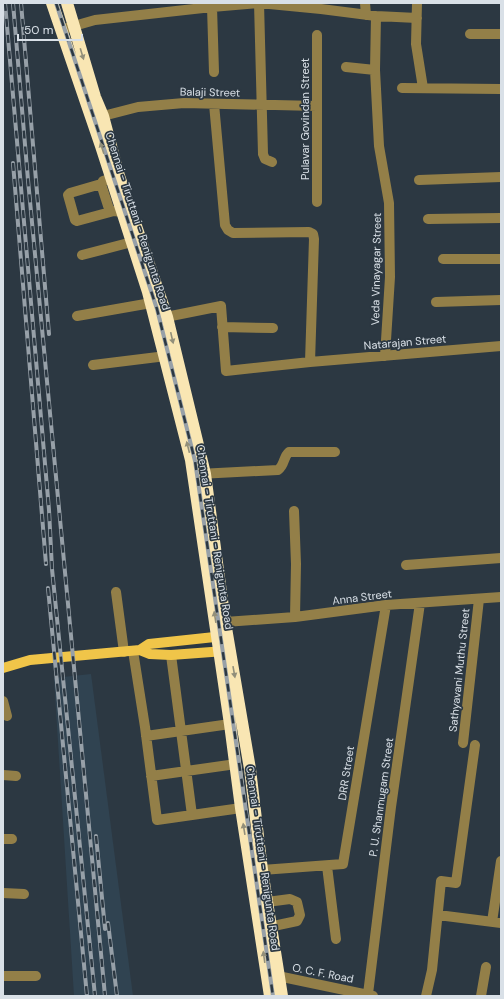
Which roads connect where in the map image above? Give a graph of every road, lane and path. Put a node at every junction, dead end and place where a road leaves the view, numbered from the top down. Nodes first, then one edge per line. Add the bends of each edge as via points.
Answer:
1 (52, 3) edge
2 (67, 3) edge
3 (259, 3) edge
4 (365, 3) edge
5 (417, 3) edge
6 (191, 7) edge
7 (212, 7) junction
8 (371, 16) junction
9 (417, 18) junction
10 (74, 26) junction
11 (62, 30) junction
12 (470, 34) dead end
13 (501, 34) edge
14 (318, 35) dead end
15 (346, 67) dead end
16 (375, 70) junction
17 (214, 72) dead end
18 (402, 88) dead end
19 (423, 88) junction
20 (501, 89) edge
21 (214, 104) junction
22 (262, 105) junction
23 (317, 106) junction
24 (103, 116) junction
25 (272, 162) dead end
26 (501, 177) edge
27 (111, 180) junction
28 (419, 180) dead end
29 (317, 202) dead end
30 (116, 212) junction
31 (501, 218) edge
32 (428, 219) dead end
33 (132, 242) junction
34 (82, 255) dead end
35 (443, 258) dead end
36 (501, 259) edge
37 (501, 300) edge
38 (436, 302) dead end
39 (151, 303) junction
40 (77, 316) dead end
41 (162, 318) junction
42 (222, 327) junction
43 (273, 328) dead end
44 (501, 346) edge
45 (166, 356) junction
46 (385, 356) junction
47 (310, 362) junction
48 (93, 365) dead end
49 (335, 452) dead end
50 (199, 474) junction
51 (294, 510) dead end
52 (501, 558) edge
53 (406, 565) dead end
54 (116, 592) dead end
55 (501, 598) edge
56 (479, 599) junction
57 (420, 603) junction
58 (386, 605) junction
59 (295, 617) junction
60 (225, 622) junction
61 (223, 636) junction
62 (133, 651) junction
63 (225, 651) junction
64 (172, 655) junction
65 (3, 668) edge
66 (3, 701) edge
67 (7, 716) dead end
68 (230, 724) junction
69 (181, 731) junction
70 (146, 736) junction
71 (245, 737) junction
72 (232, 738) junction
73 (463, 744) dead end
74 (476, 745) dead end
75 (236, 764) junction
76 (186, 771) junction
77 (3, 775) edge
78 (16, 776) dead end
79 (151, 776) junction
80 (241, 808) junction
81 (192, 815) junction
82 (501, 861) edge
83 (327, 866) junction
84 (262, 870) junction
85 (500, 880) edge
86 (3, 893) edge
87 (24, 894) dead end
88 (267, 902) junction
89 (438, 915) junction
90 (497, 923) edge
91 (266, 927) junction
92 (336, 939) dead end
93 (486, 967) dead end
94 (267, 974) junction
95 (3, 976) edge
96 (36, 976) dead end
97 (280, 977) junction
98 (370, 995) edge
99 (270, 996) edge
100 (282, 996) edge
101 (426, 996) edge
102 (481, 996) edge

1 - 11 highway, Chennai - Tiruttani - Renigunta Road
2 - 10 highway, Chennai - Tiruttani - Renigunta Road
3 - 7 street
3 - 8 street
3 - 22 street
4 - 8 street, Veda Vinayagar Street
5 - 9 street
6 - 7 street
6 - 10 street via 95,20
7 - 17 street
8 - 9 street
8 - 16 street, Veda Vinayagar Street
9 - 19 street via 416,44
10 - 11 street
10 -> 24 highway, Chennai - Tiruttani - Renigunta Road
27 -> 11 highway, Chennai - Tiruttani - Renigunta Road
12 - 13 street
14 - 23 street, Pulavar Govindan Street
15 - 16 street
16 - 46 street, Veda Vinayagar Street via 379,146 389,203 390,278
18 - 19 street
19 - 20 street
21 - 22 street, Balaji Street
21 - 24 street, Balaji Street via 184,102 138,107
21 - 47 street via 224,218 228,230 234,233 313,234
22 - 23 street, Balaji Street
22 - 25 street via 263,154 265,159
23 - 29 street, Pulavar Govindan Street
24 - 27 highway, Chennai - Tiruttani - Renigunta Road
26 - 28 street
27 - 30 highway, Chennai - Tiruttani - Renigunta Road
27 - 30 street via 68,195 77,221
27 - 41 highway, Chennai - Tiruttani - Renigunta Road
30 - 33 highway, Chennai - Tiruttani - Renigunta Road
31 - 32 street
33 - 34 street
33 - 39 highway, Chennai - Tiruttani - Renigunta Road
35 - 36 street
37 - 38 street
39 - 40 street
39 - 41 highway, Chennai - Tiruttani - Renigunta Road
41 - 42 street via 221,306
41 - 45 highway, Chennai - Tiruttani - Renigunta Road
41 -> 50 highway, Chennai - Tiruttani - Renigunta Road
42 - 43 street
42 - 47 street, Natarajan Street via 226,371
44 - 46 street, Natarajan Street
45 - 48 street
50 -> 45 highway, Chennai - Tiruttani - Renigunta Road via 191,460
46 - 47 street, Natarajan Street
49 - 50 street via 289,452 282,468 278,470
50 - 60 highway, Chennai - Tiruttani - Renigunta Road
61 -> 50 highway, Chennai - Tiruttani - Renigunta Road
51 - 59 street
52 - 53 street
54 - 62 street
55 - 56 street, Anna Street
56 - 57 street, Anna Street
56 - 73 street, Sathyavani Muthu Street
57 - 58 street, Anna Street
57 - 98 street, P. U. Shanmugam Street via 391,807
58 - 59 street, Anna Street
58 - 83 street, DRR Street via 343,864
59 - 60 street, Anna Street
60 - 61 highway, Chennai - Tiruttani - Renigunta Road
61 - 62 main road via 149,644
61 - 63 highway, Chennai - Tiruttani - Renigunta Road
62 - 64 main road
62 - 65 main road via 30,660
62 - 70 street
63 - 64 main road
63 - 68 highway, Chennai - Tiruttani - Renigunta Road
63 -> 71 highway, Chennai - Tiruttani - Renigunta Road
64 - 69 street
66 - 67 street
68 - 69 street
68 - 72 highway, Chennai - Tiruttani - Renigunta Road
69 - 70 street
69 - 76 street
70 - 79 street
71 - 72 highway
71 - 84 highway, Chennai - Tiruttani - Renigunta Road
72 - 75 highway, Chennai - Tiruttani - Renigunta Road
74 - 89 street via 456,883 441,881
75 - 76 street
75 - 80 highway, Chennai - Tiruttani - Renigunta Road
76 - 79 street
76 - 81 street
77 - 78 street
79 - 81 street via 156,820
80 - 81 street
91 -> 80 highway, Chennai - Tiruttani - Renigunta Road
82 - 85 street
83 - 84 street, DRR Street
83 - 92 street
84 - 88 highway, Chennai - Tiruttani - Renigunta Road
85 - 90 street
86 - 87 street
88 - 91 highway, Chennai - Tiruttani - Renigunta Road
88 - 91 street via 290,899 297,902 300,915 298,921
89 - 90 street
89 - 101 street via 432,970
94 -> 91 highway, Chennai - Tiruttani - Renigunta Road
91 - 97 highway, Chennai - Tiruttani - Renigunta Road
93 - 102 street
94 - 97 street, O. C. F. Road
94 - 99 highway, Chennai - Tiruttani - Renigunta Road
95 - 96 street
97 - 98 street, O. C. F. Road
97 - 100 highway, Chennai - Tiruttani - Renigunta Road

